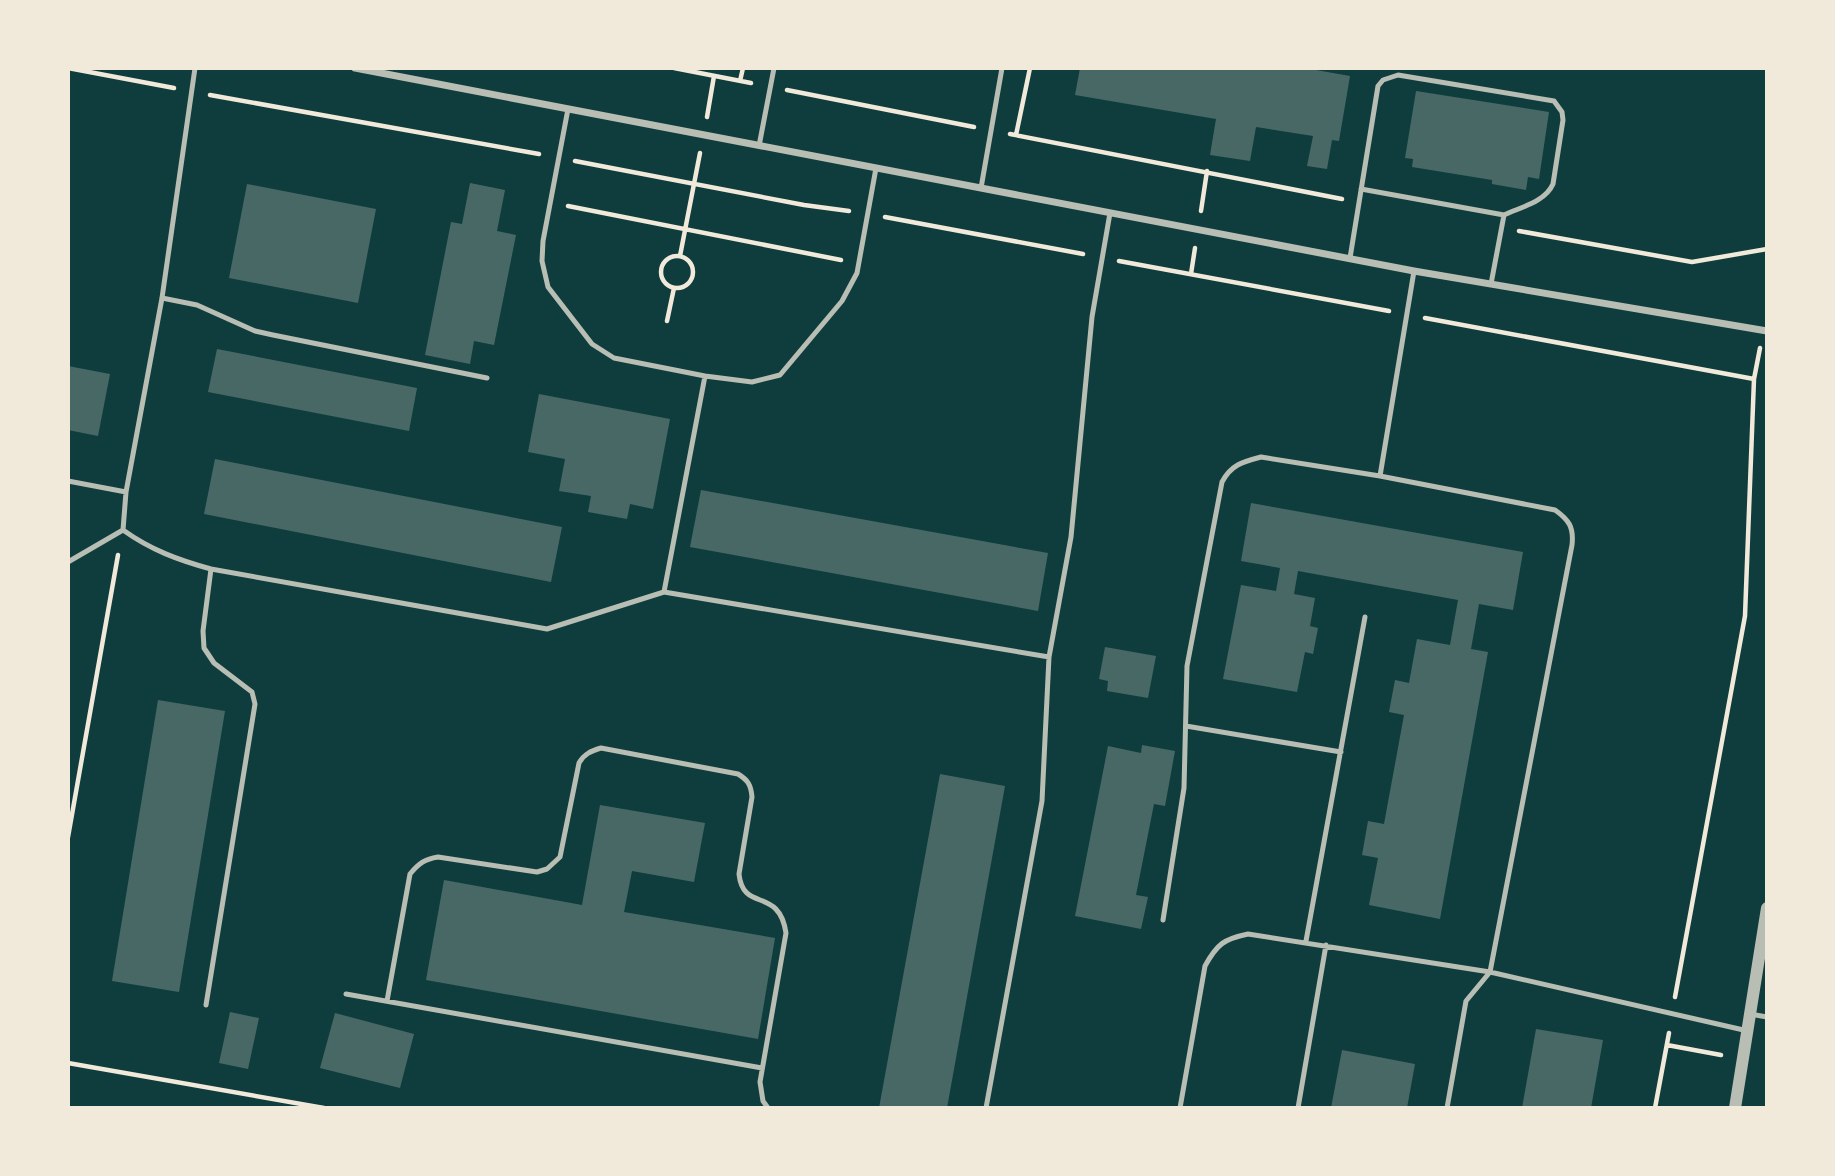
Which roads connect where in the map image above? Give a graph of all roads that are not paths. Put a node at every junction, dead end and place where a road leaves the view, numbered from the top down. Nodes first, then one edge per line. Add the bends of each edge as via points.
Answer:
1 (195, 68) edge
2 (355, 68) edge
3 (774, 68) edge
4 (1002, 68) edge
5 (568, 109) junction
6 (759, 146) junction
7 (877, 168) junction
8 (981, 188) junction
9 (1361, 189) junction
10 (1110, 213) junction
11 (1504, 215) junction
12 (1350, 258) junction
13 (1414, 271) junction
14 (1491, 284) junction
15 (162, 298) junction
16 (1767, 331) edge
17 (705, 376) junction
18 (487, 378) dead end
19 (1380, 476) junction
20 (68, 481) edge
21 (126, 492) junction
22 (123, 530) junction
23 (68, 562) edge
24 (211, 569) junction
25 (664, 592) junction
26 (1365, 617) dead end
27 (1049, 657) junction
28 (1186, 726) junction
29 (1341, 752) junction
30 (1767, 908) edge
31 (1163, 920) dead end
32 (1306, 942) junction
33 (1326, 945) junction
34 (1490, 972) junction
35 (346, 994) dead end
36 (387, 1001) junction
37 (206, 1005) dead end
38 (1750, 1014) junction
39 (1767, 1017) edge
40 (1748, 1031) junction
41 (762, 1068) junction
42 (768, 1108) edge
43 (986, 1108) edge
44 (1180, 1108) edge
45 (1298, 1108) edge
46 (1447, 1108) edge
47 (1735, 1108) edge

1 - 15 lane
2 - 5 street
3 - 6 lane
4 - 8 lane
5 - 6 street
5 - 17 lane via 543,241 548,287 592,344 614,358
6 - 7 street
7 - 8 street
7 - 17 lane via 857,273 842,300 780,375 752,382
8 - 10 street
9 - 11 lane
9 - 11 lane via 1378,86 1391,76 1554,101 1563,120 1553,184 1542,197
9 - 12 lane
10 - 12 street
10 - 27 lane via 1091,317 1071,537
11 - 14 lane
12 - 13 street
13 - 14 street
13 - 19 lane
14 - 16 street
15 - 18 lane via 211,309 264,333
15 - 21 lane
17 - 25 lane
19 - 28 lane via 1261,457 1230,468 1222,482 1187,667
19 - 34 lane via 1555,510 1568,519 1573,532
20 - 21 lane
21 - 22 lane
22 - 23 lane
22 - 24 lane via 173,559
24 - 25 lane via 547,629
24 - 37 lane via 204,648 214,663 252,692 255,704
25 - 27 lane
26 - 29 lane
27 - 43 lane via 1042,802
28 - 29 lane
28 - 31 lane via 1184,788
29 - 32 lane
30 - 38 street
32 - 33 lane
32 - 44 lane via 1248,933 1229,937 1214,949 1205,966
33 - 34 lane
33 - 45 lane
34 - 40 lane
34 - 46 lane via 1466,1001
35 - 36 lane
36 - 41 lane
36 - 41 lane via 411,874 418,864 438,857 537,872 547,869 560,856 579,763 601,748 738,774 751,788 740,884 752,897 776,907 786,933
38 - 39 lane
38 - 40 street
40 - 47 street
41 - 42 lane via 760,1082

